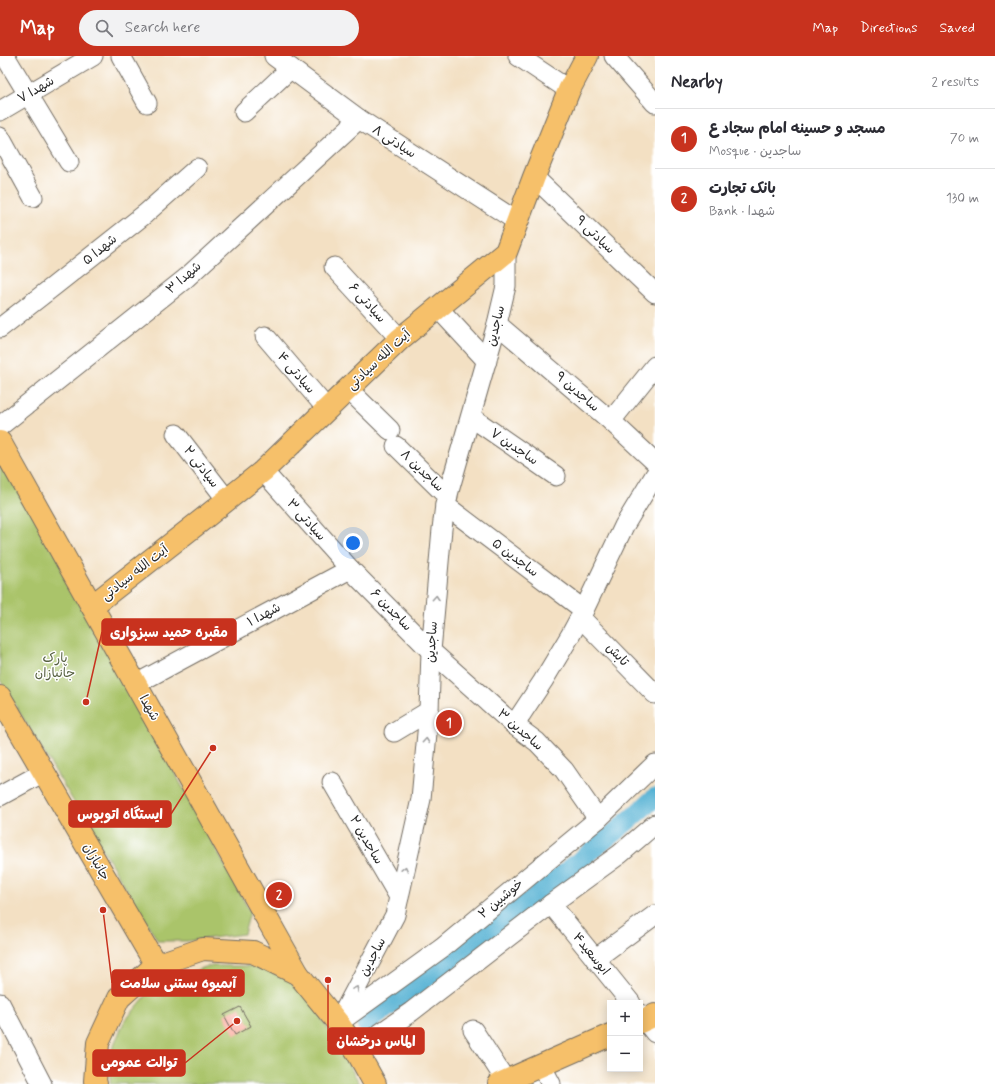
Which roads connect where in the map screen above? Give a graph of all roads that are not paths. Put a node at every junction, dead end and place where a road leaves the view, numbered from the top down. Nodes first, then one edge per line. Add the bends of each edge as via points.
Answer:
1 (5, 56) edge
2 (93, 56) edge
3 (121, 56) edge
4 (274, 56) edge
5 (518, 56) edge
6 (587, 56) edge
7 (614, 56) edge
8 (291, 68) junction
9 (569, 90) junction
10 (28, 94) junction
11 (147, 103) dead end
12 (655, 103) edge
13 (0, 111) edge
14 (244, 112) dead end
15 (359, 119) junction
16 (0, 137) edge
17 (69, 162) dead end
18 (197, 168) dead end
19 (534, 177) junction
20 (33, 197) dead end
21 (518, 222) junction
22 (506, 252) junction
23 (334, 266) dead end
24 (655, 293) edge
25 (438, 308) junction
26 (497, 324) junction
27 (0, 328) edge
28 (265, 336) dead end
29 (400, 339) junction
30 (487, 362) junction
31 (655, 366) edge
32 (348, 389) junction
33 (327, 409) junction
34 (471, 417) junction
35 (611, 421) junction
36 (0, 426) edge
37 (176, 434) dead end
38 (0, 442) edge
39 (655, 462) edge
40 (262, 471) junction
41 (655, 475) edge
42 (556, 476) dead end
43 (227, 500) junction
44 (447, 501) junction
45 (350, 569) junction
46 (92, 606) junction
47 (582, 613) junction
48 (431, 651) junction
49 (136, 684) junction
50 (655, 694) edge
51 (0, 697) edge
52 (429, 710) junction
53 (514, 725) junction
54 (394, 732) dead end
55 (655, 764) edge
56 (44, 772) junction
57 (332, 782) dead end
58 (0, 796) edge
59 (598, 819) junction
60 (655, 824) edge
61 (399, 898) junction
62 (551, 904) junction
63 (655, 915) edge
64 (595, 959) junction
65 (156, 965) junction
66 (298, 974) junction
67 (629, 1000) edge
68 (0, 1003) edge
69 (338, 1023) junction
70 (473, 1030) dead end
71 (608, 1036) edge
72 (356, 1050) junction
73 (541, 1065) junction
74 (502, 1082) edge
75 (91, 1083) edge
76 (42, 1084) edge
77 (375, 1084) edge
78 (551, 1084) edge

1 - 10 street
2 - 10 street, شهدا ۷
3 - 11 street
4 - 8 street, سیادتی ۸
5 - 9 street
6 - 9 main road, آیت الله سیادتی
7 - 12 street
8 - 14 street
8 - 15 street, سیادتی ۸
9 - 19 main road, آیت الله سیادتی
10 - 13 street, شهدا ۷
10 - 17 street
15 - 21 street, سیادتی ۸
15 - 36 street, شهدا ۳ via 185,279
16 - 20 street
18 - 27 street, شهدا ۵ via 139,218
19 - 21 main road, آیت الله سیادتی
19 - 24 street, سیادتی ۹
21 - 22 main road, آیت الله سیادتی
22 - 25 main road, آیت الله سیادتی
22 - 26 street, ساجدین via 506,286
23 - 29 street, سیادتی ۶
25 - 29 main road, آیت الله سیادتی
25 - 30 street
26 - 30 street, ساجدین
26 - 35 street, ساجدین ۹
28 - 33 street, سیادتی ۴
29 - 32 main road, آیت الله سیادتی
30 - 34 street, ساجدین
31 - 35 street
32 - 33 main road, آیت الله سیادتی
32 - 44 street, ساجدین ۸
33 - 40 main road, آیت الله سیادتی
34 - 42 street, ساجدین ۷
34 - 44 street, ساجدین
35 - 39 street, ساجدین ۹
37 - 43 street, سیادتی ۲
38 - 46 main road, شهدا
40 - 43 main road, آیت الله سیادتی
40 - 45 street, سیادتی ۳
41 - 47 street via 624,526
43 - 46 main road, آیت الله سیادتی
44 - 47 street, ساجدین ۵
48 -> 44 street, ساجدین via 442,529
45 - 48 street, ساجدین ۶
45 - 49 street, شهدا ۱
46 - 49 main road, شهدا
47 - 50 street, تابش
47 - 53 street via 543,682
48 - 52 street, ساجدین
48 - 53 street, ساجدین ۳
49 - 66 main road, شهدا
51 - 56 main road, جانبازان
52 - 54 street
61 -> 52 street, ساجدین via 421,800
53 - 59 street, ساجدین ۳ via 537,742 564,770
55 - 59 street, خوشبین ۲
56 - 58 street
56 - 65 main road, جانبازان
57 - 61 street, ساجدین ۲
59 - 69 street, خوشبین ۲ via 442,948
60 - 62 street via 620,854
69 -> 61 street, ساجدین via 395,915
62 - 64 street, ابوسعید۴
62 - 72 street via 411,1012
63 - 64 street
64 - 67 street, ابوسعید۴
65 - 66 main road via 203,949 253,952
65 - 75 main road via 119,998 98,1043
66 - 69 main road
68 - 76 street
69 - 72 main road
70 - 74 street
71 - 73 main road
72 - 77 main road
73 - 74 main road
73 - 78 street

